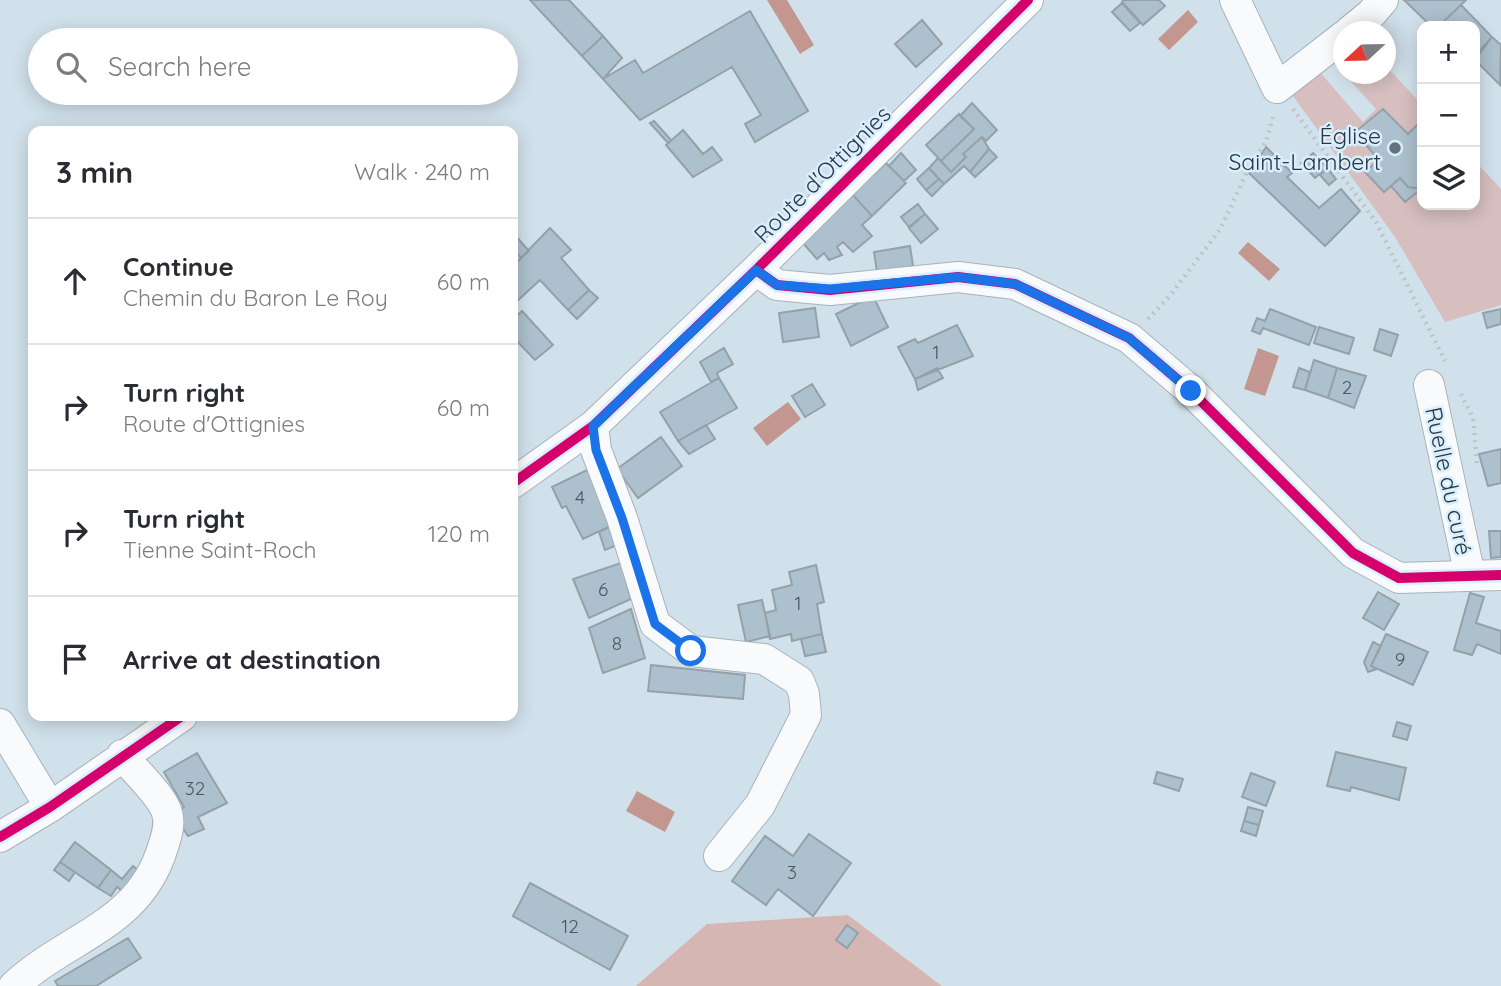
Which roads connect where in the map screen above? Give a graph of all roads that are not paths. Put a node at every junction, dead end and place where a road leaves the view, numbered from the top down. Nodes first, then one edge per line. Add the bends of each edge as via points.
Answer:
1 (1028, 0) edge
2 (1235, 0) edge
3 (1383, 0) edge
4 (1362, 21) edge
5 (1333, 44) edge
6 (756, 270) junction
7 (1444, 378) road end
8 (593, 426) junction
9 (518, 479) edge
10 (1501, 575) edge
11 (1469, 576) junction
12 (174, 721) edge
13 (0, 724) edge
14 (122, 755) junction
15 (50, 807) junction
16 (0, 837) edge
17 (719, 856) dead end
18 (14, 986) edge

1 - 6 street, Route d'Ottignies
2 - 5 street via 1277,88
3 - 4 street
6 - 8 street, Route d'Ottignies
6 - 11 street via 777,285 830,289 958,277 1015,284 1129,338 1211,410 1353,553 1399,578
7 - 11 street, Ruelle du curé
8 - 9 street, Route d'Ottignies
8 - 17 street via 596,450 655,624 691,651 764,659 799,681 803,694 806,715 760,805
10 - 11 street
12 - 14 street
13 - 15 street
14 - 15 street
14 - 18 street via 166,810 169,830 156,872 125,911 31,970
15 - 16 street

